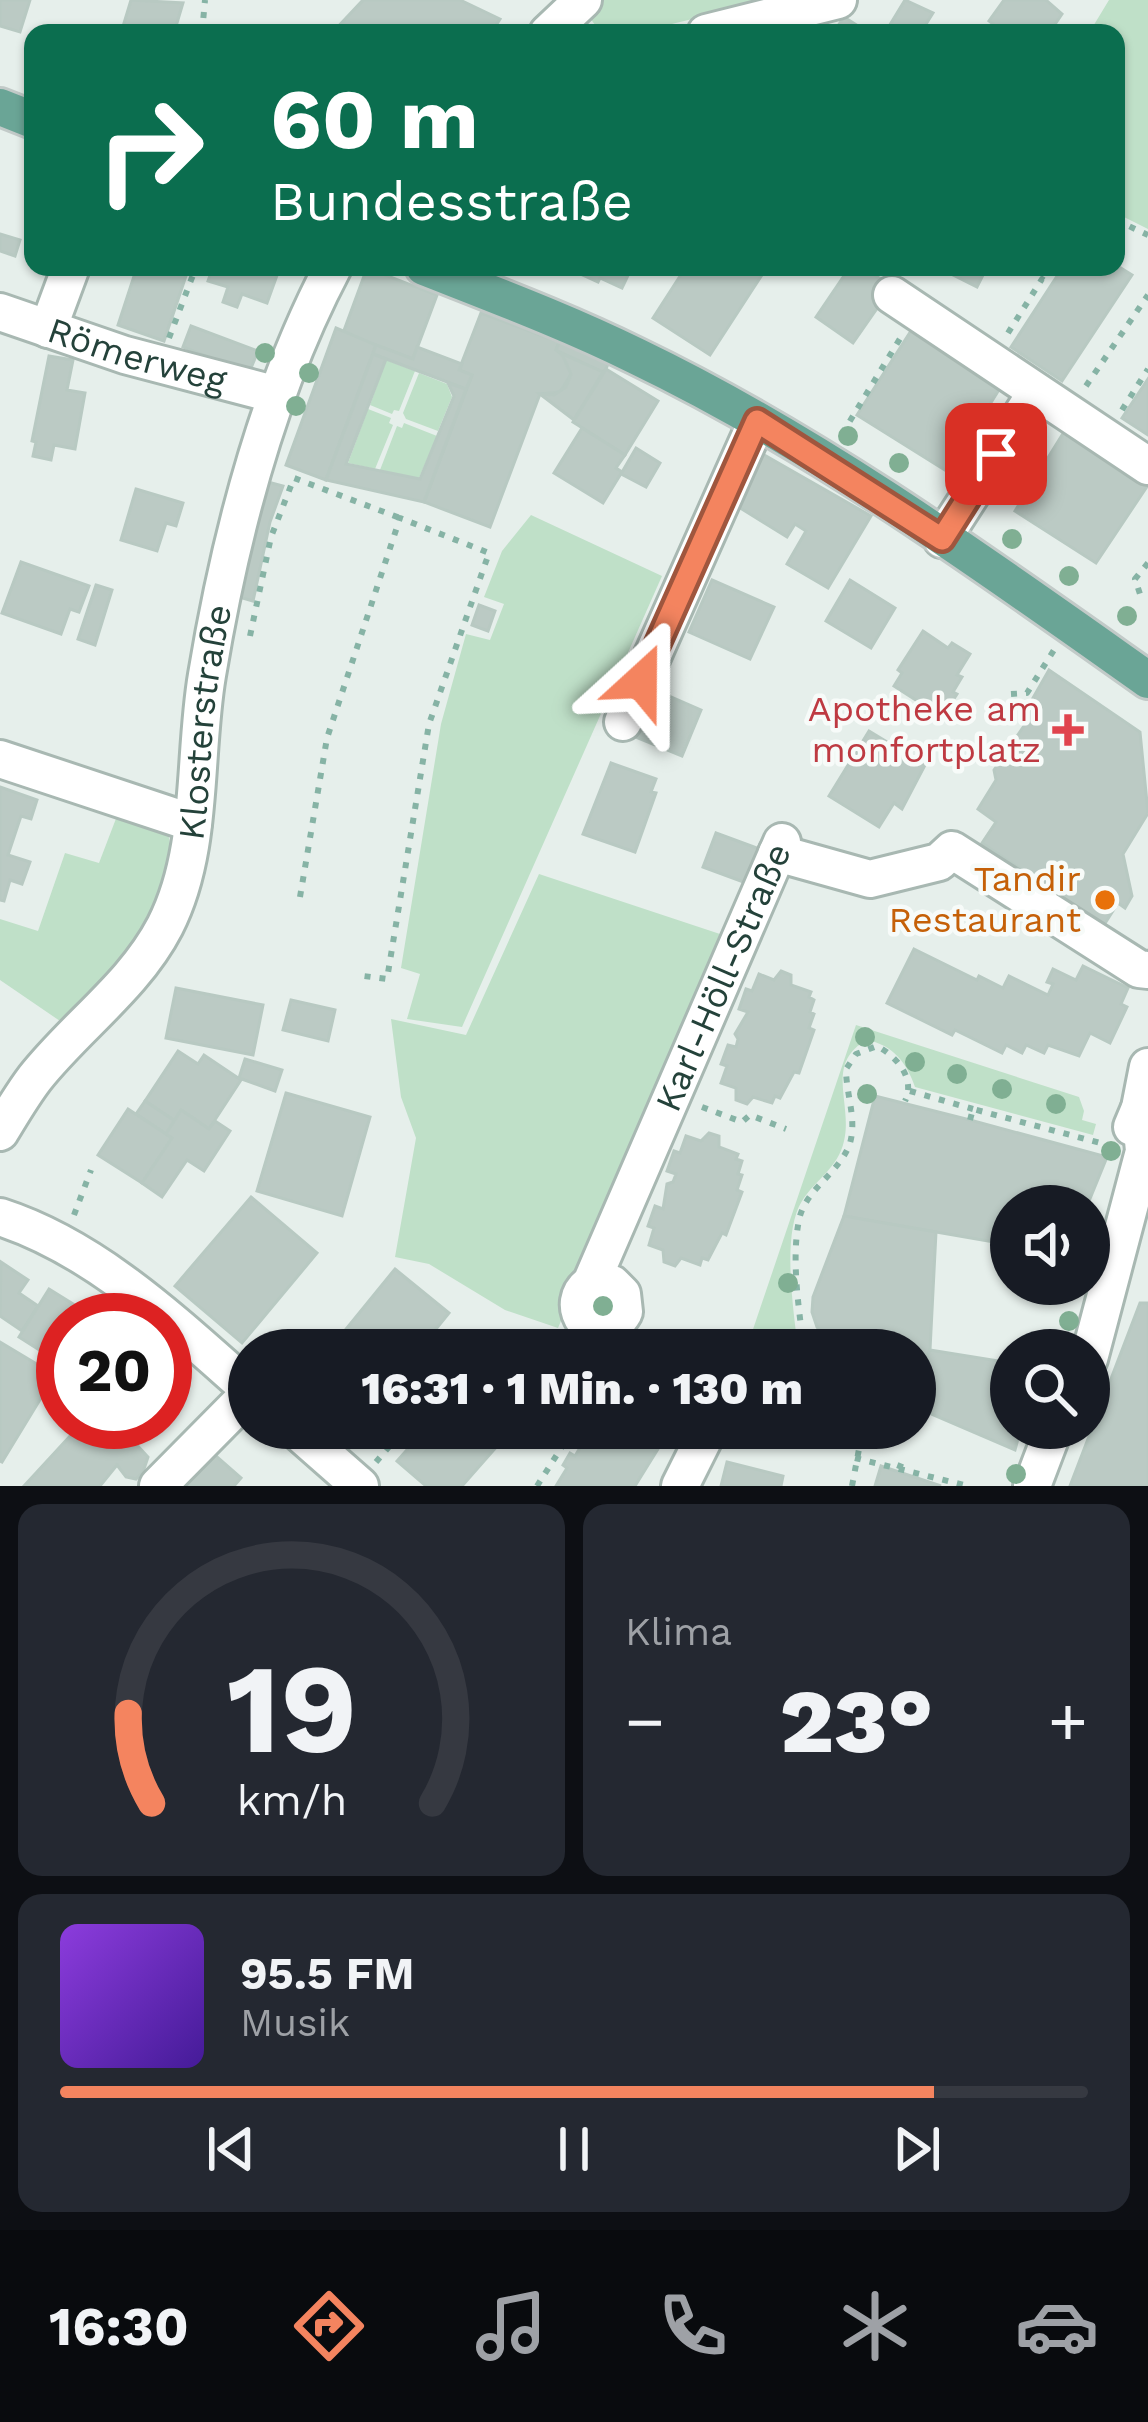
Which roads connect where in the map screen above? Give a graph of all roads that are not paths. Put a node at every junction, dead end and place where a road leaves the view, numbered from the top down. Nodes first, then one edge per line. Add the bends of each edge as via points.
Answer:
1 (838, 0) edge
2 (578, 1) edge
3 (556, 24) edge
4 (742, 24) edge
5 (68, 276) edge
6 (329, 276) edge
7 (446, 276) edge
8 (904, 303) road end
9 (0, 312) edge
10 (48, 329) junction
11 (1036, 393) junction
12 (277, 395) junction
13 (757, 421) junction
14 (1148, 466) edge
15 (942, 539) junction
16 (1148, 680) edge
17 (623, 722) dead end
18 (0, 760) edge
19 (193, 823) junction
20 (1148, 970) edge
21 (1148, 1067) edge
22 (1140, 1108) junction
23 (0, 1132) edge
24 (1110, 1197) edge
25 (0, 1217) edge
26 (591, 1283) dead end
27 (1097, 1329) edge
28 (228, 1372) edge
29 (228, 1413) edge
30 (315, 1449) edge
31 (699, 1449) edge
32 (1046, 1449) edge
33 (348, 1482) edge
34 (158, 1486) edge
35 (680, 1486) edge
36 (1032, 1486) edge

1 - 4 street
2 - 3 street
5 - 10 street
6 - 12 street, Klosterstraße
7 - 13 main road via 638,356
8 - 11 street
9 - 10 street, Römerweg
10 - 12 street, Römerweg
11 - 14 street
11 - 15 street
12 - 19 street, Klosterstraße via 206,678
13 - 15 main road
13 - 17 street
15 - 16 main road
18 - 19 street
19 - 23 street, Klosterstraße via 166,926 34,1078
20 - 26 street, Karl-Höll-Straße via 952,850 939,862 870,879 779,848
21 - 22 street
22 - 24 street
22 - 27 street via 1144,1151
25 - 28 street via 159,1310
29 - 34 street
30 - 33 street
31 - 35 street
32 - 36 street

